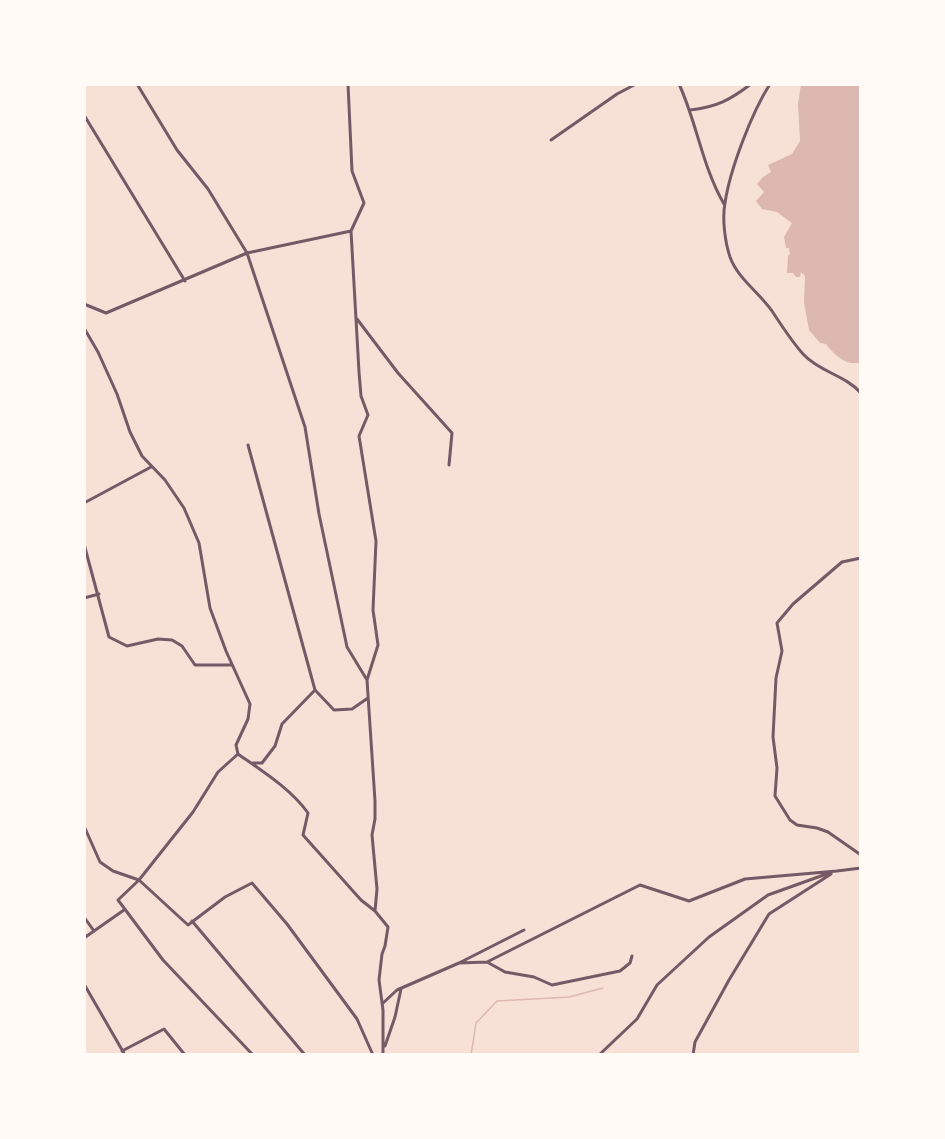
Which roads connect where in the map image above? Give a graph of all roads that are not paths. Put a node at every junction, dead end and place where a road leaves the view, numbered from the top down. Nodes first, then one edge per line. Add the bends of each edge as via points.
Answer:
1 (137, 84) edge
2 (348, 84) edge
3 (636, 84) edge
4 (679, 84) edge
5 (751, 84) edge
6 (770, 84) edge
7 (690, 110) junction
8 (84, 115) edge
9 (551, 140) dead end
10 (724, 204) junction
11 (351, 231) junction
12 (247, 254) junction
13 (184, 281) junction
14 (84, 304) edge
15 (356, 318) junction
16 (84, 328) edge
17 (861, 393) edge
18 (248, 445) dead end
19 (448, 465) dead end
20 (151, 467) junction
21 (84, 503) edge
22 (84, 544) edge
23 (861, 558) edge
24 (99, 594) junction
25 (84, 598) edge
26 (233, 664) junction
27 (367, 680) junction
28 (315, 690) junction
29 (368, 698) junction
30 (238, 754) junction
31 (251, 763) junction
32 (84, 826) edge
33 (861, 855) edge
34 (861, 867) edge
35 (837, 871) junction
36 (139, 880) junction
37 (124, 910) junction
38 (375, 911) junction
39 (84, 917) edge
40 (192, 921) junction
41 (524, 930) dead end
42 (93, 931) junction
43 (84, 938) edge
44 (632, 956) dead end
45 (487, 962) junction
46 (459, 963) junction
47 (84, 984) edge
48 (401, 989) junction
49 (382, 1004) junction
50 (123, 1053) edge
51 (383, 1053) edge
52 (185, 1055) edge
53 (253, 1055) edge
54 (306, 1055) edge
55 (374, 1055) edge
56 (599, 1055) edge
57 (693, 1055) edge

1 - 12 street
2 - 11 street via 352,171 364,203
3 - 9 street
4 - 7 street
5 - 7 street via 717,106
6 - 10 street via 744,138
7 - 10 street via 710,177
8 - 13 street
10 - 17 street via 730,257 741,276 805,357 842,376
11 - 12 street
11 - 15 street
12 - 13 street
12 - 27 street via 305,427 347,647
13 - 14 street via 106,314
15 - 19 street via 398,373 453,433
15 - 27 street via 361,396 368,414 359,436 376,541 373,610 378,645
16 - 20 street via 117,393 129,432
18 - 28 street
20 - 21 street
20 - 26 street via 184,508 199,543 210,608
22 - 24 street
23 - 33 street via 842,562 777,623 782,651 776,678 773,737 775,796 790,820 828,832
24 - 25 street
24 - 26 street via 113,641 127,646 172,640 182,646 195,665
26 - 30 street via 250,704 236,745
27 - 29 street
28 - 29 street via 334,710 352,709
28 - 31 street via 282,724 262,763
29 - 38 street via 375,801
30 - 31 street
30 - 36 street via 218,772 193,812
31 - 38 street via 302,804 308,813 303,835 360,900
32 - 36 street via 100,862
34 - 35 street
35 - 45 street via 745,879 689,901 639,885
35 - 56 street via 768,895 709,937 657,986 637,1018
35 - 57 street via 769,914 695,1042
36 - 37 street via 118,900
36 - 40 street via 188,926
37 - 42 street
37 - 53 street via 163,960
38 - 49 street via 388,927 379,980
39 - 42 street
40 - 54 street
40 - 55 street via 252,883 357,1019
41 - 46 street
42 - 43 street
44 - 45 street via 620,971 552,985 505,972
45 - 46 street
46 - 48 street
47 - 50 street
48 - 49 street
48 - 51 street
49 - 51 street
50 - 52 street via 164,1029

